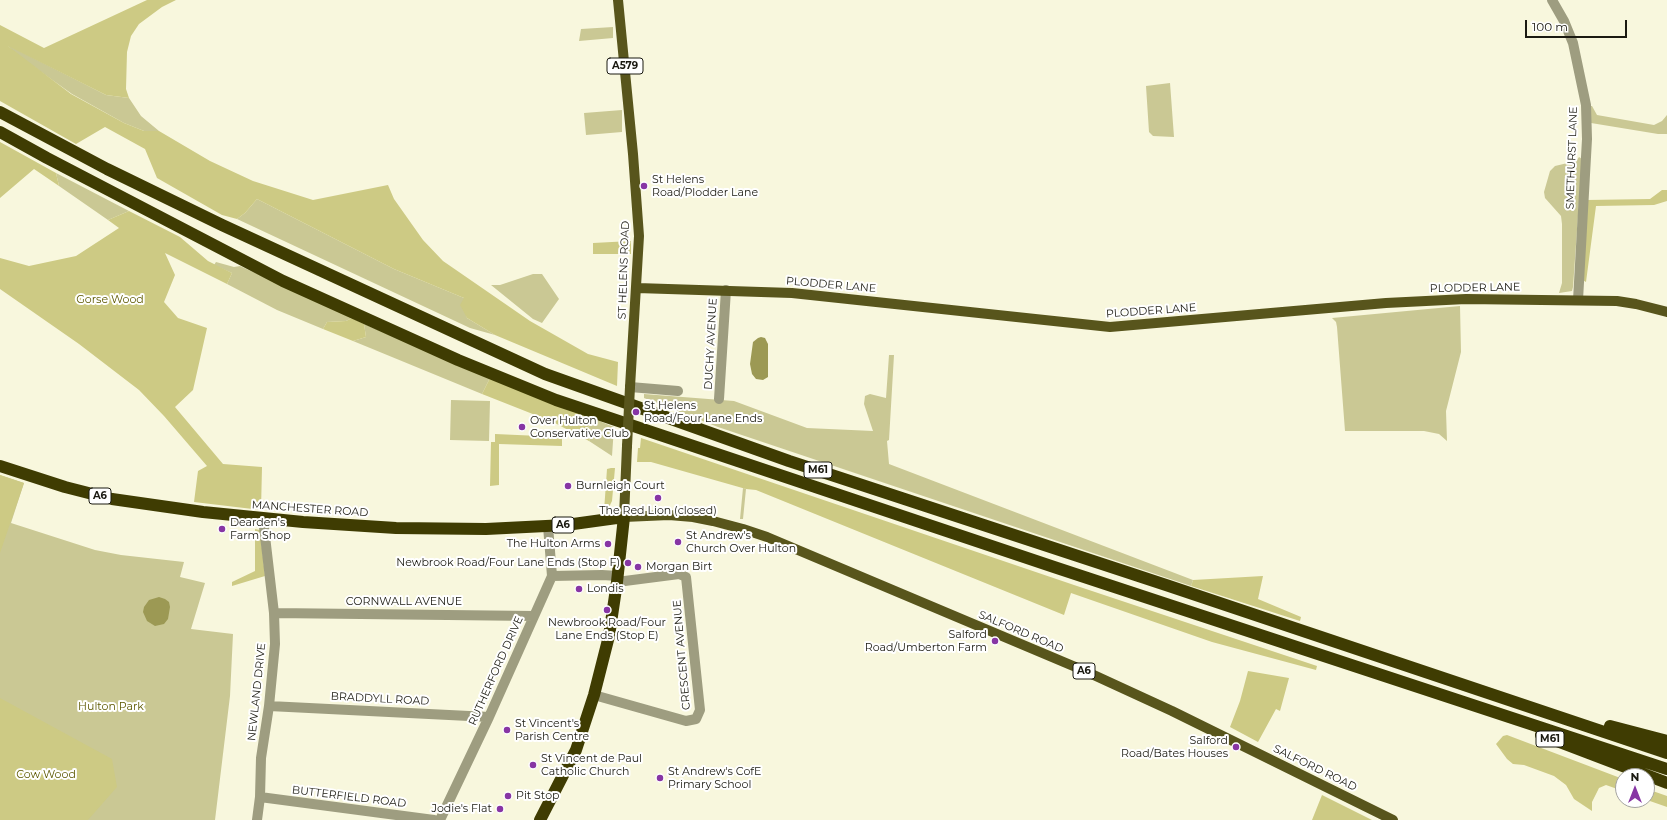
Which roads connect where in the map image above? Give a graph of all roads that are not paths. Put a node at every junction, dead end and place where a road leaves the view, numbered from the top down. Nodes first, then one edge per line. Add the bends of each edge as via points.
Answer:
1 (618, 0) edge
2 (1552, 0) edge
3 (0, 112) edge
4 (0, 132) edge
5 (637, 288) junction
6 (726, 290) junction
7 (1578, 300) junction
8 (1667, 312) edge
9 (633, 385) junction
10 (678, 391) dead end
11 (720, 398) dead end
12 (0, 466) edge
13 (624, 517) junction
14 (263, 519) junction
15 (548, 526) junction
16 (552, 576) junction
17 (618, 579) junction
18 (274, 613) junction
19 (534, 616) junction
20 (1434, 692) junction
21 (594, 695) junction
22 (1507, 699) junction
23 (269, 706) junction
24 (489, 717) junction
25 (1667, 741) edge
26 (1667, 753) edge
27 (1667, 769) edge
28 (1667, 783) edge
29 (260, 797) junction
30 (257, 820) edge
31 (434, 820) edge
32 (440, 820) edge
33 (540, 820) edge
34 (1393, 820) edge

1 - 5 main road, ST HELENS ROAD / A579 via 638,216
2 - 7 street, SMETHURST LANE via 1573,43 1586,105 1587,139
3 - 22 highway, M61 via 107,169 222,225 545,374 789,461
4 - 20 highway, M61 via 283,281 458,360 556,400
5 - 6 main road, PLODDER LANE
5 - 9 main road, ST HELENS ROAD / A579
6 - 7 main road, PLODDER LANE via 836,297 1110,327 1418,301
6 - 11 street, DUCHY AVENUE
7 - 8 main road, PLODDER LANE via 1617,301
9 - 10 street
9 - 13 main road, ST HELENS ROAD / A579, bridge
12 - 14 highway, MANCHESTER ROAD / A6 via 112,499
13 - 15 highway, MANCHESTER ROAD / A6
13 - 17 highway, A579
13 - 34 main road, SALFORD ROAD / A6 via 693,517 743,529 767,538 1085,671
14 - 15 highway, MANCHESTER ROAD / A6 via 396,528 486,529
14 - 18 street, NEWLAND DRIVE
15 - 16 street, RUTHERFORD DRIVE
16 - 17 street via 602,575
16 - 19 street, RUTHERFORD DRIVE
17 - 21 highway, A579 via 609,636
17 - 21 street, CRESCENT AVENUE via 679,574 686,577 700,710 696,719 686,721
18 - 19 street, CORNWALL AVENUE
18 - 23 street, NEWLAND DRIVE via 274,654
19 - 24 street, RUTHERFORD DRIVE
20 - 27 highway, M61
20 - 28 highway, M61
21 - 33 highway, A579 via 576,750
22 - 25 highway, M61
22 - 26 highway, M61
23 - 24 street, BRADDYLL ROAD
23 - 29 street, NEWLAND DRIVE via 261,758
24 - 32 street, RUTHERFORD DRIVE
29 - 30 street, NEWLAND DRIVE
29 - 31 street, BUTTERFIELD ROAD

